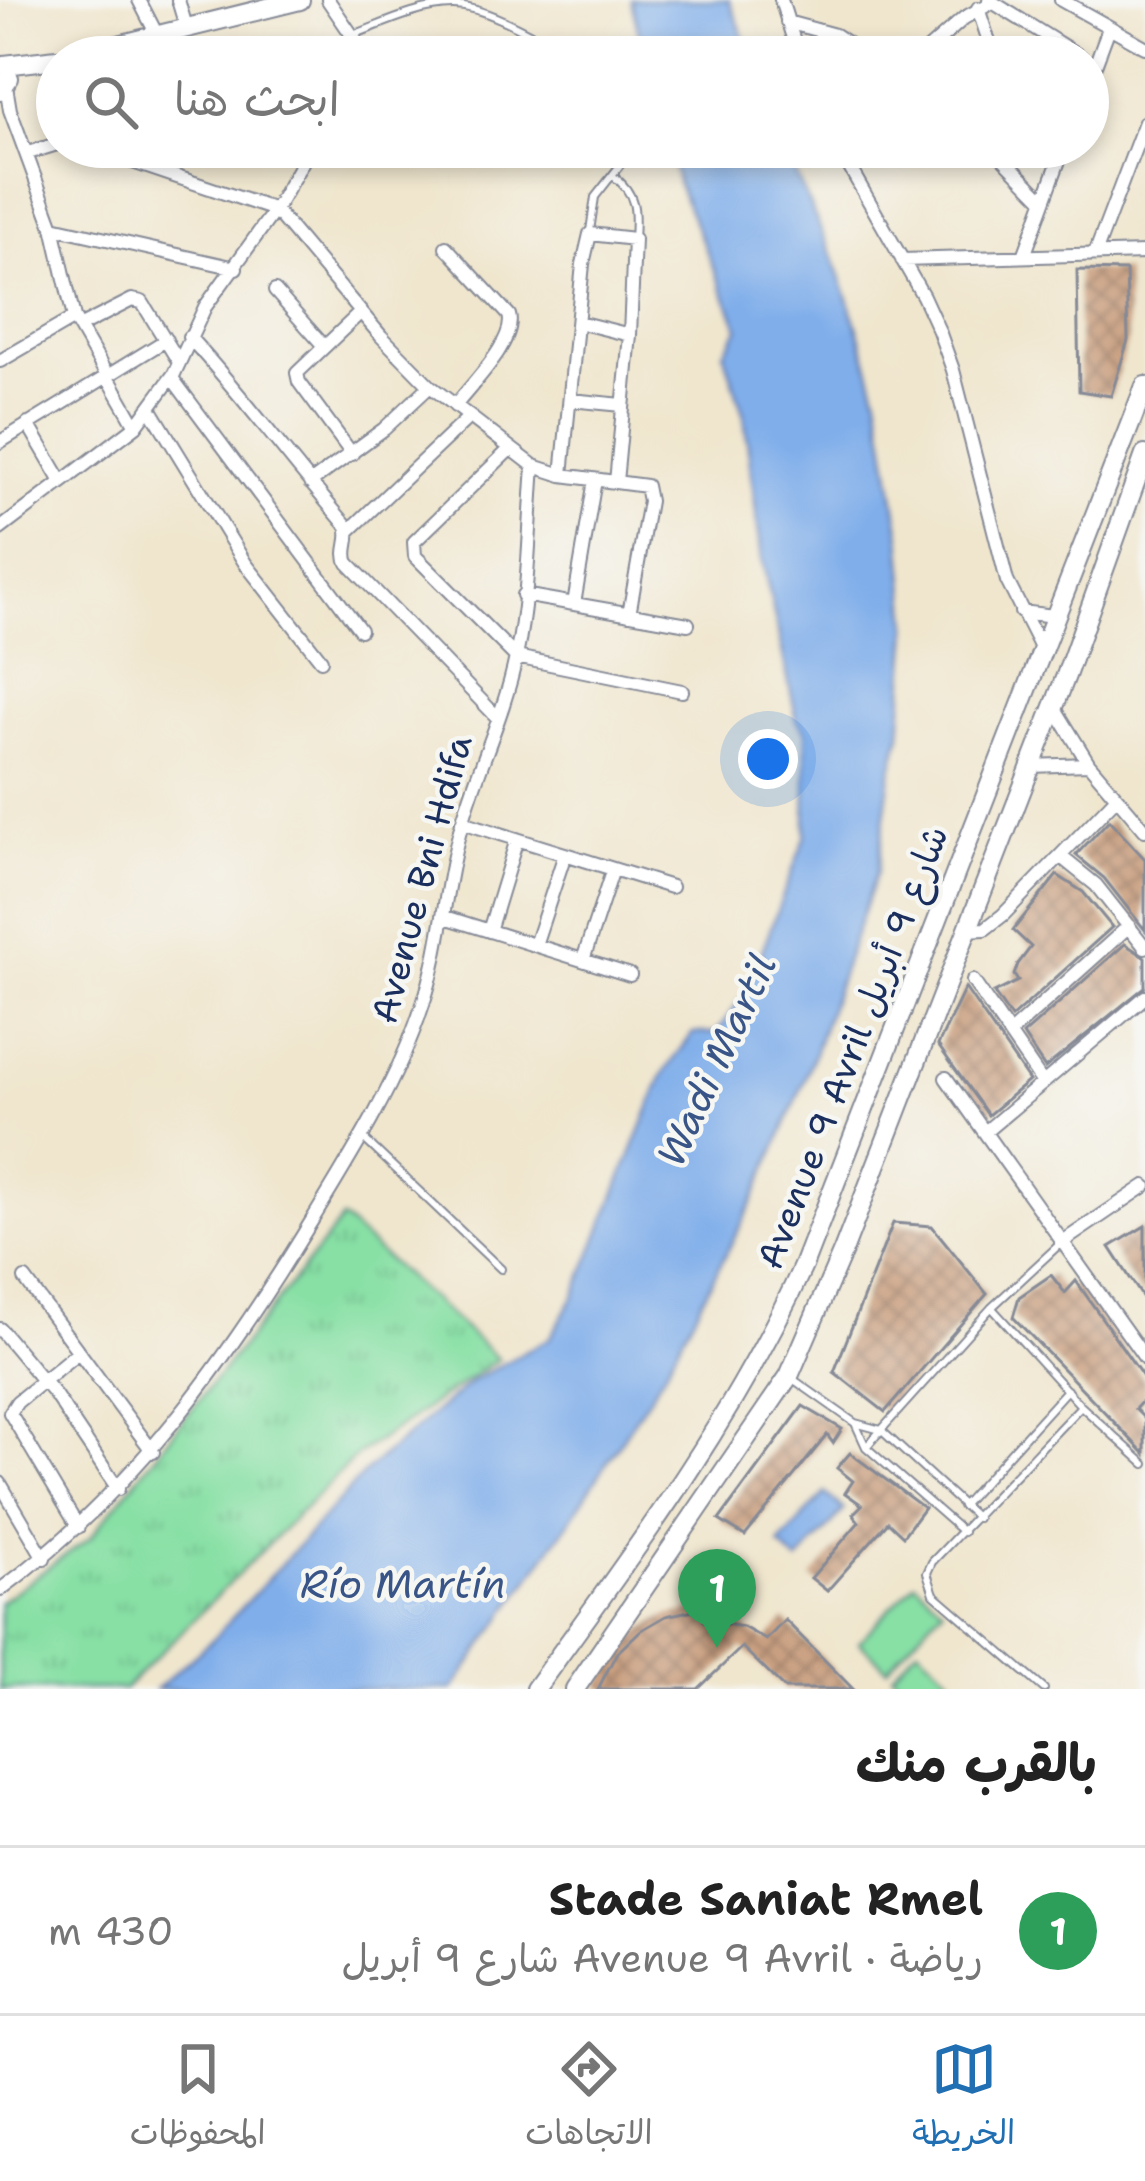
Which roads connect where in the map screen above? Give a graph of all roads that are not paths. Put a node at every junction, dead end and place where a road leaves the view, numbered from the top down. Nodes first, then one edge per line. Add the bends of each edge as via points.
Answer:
1 (139, 0) edge
2 (178, 0) edge
3 (300, 0) edge
4 (328, 0) edge
5 (781, 0) edge
6 (1061, 0) edge
7 (986, 4) edge
8 (787, 22) junction
9 (1109, 28) junction
10 (187, 29) junction
11 (352, 35) joint
12 (157, 36) edge
13 (162, 36) edge
14 (533, 36) edge
15 (792, 36) edge
16 (836, 36) edge
17 (948, 36) edge
18 (991, 36) edge
19 (1043, 36) edge
20 (1104, 36) edge
21 (1145, 47) edge
22 (36, 68) edge
23 (3, 80) edge
24 (1145, 122) edge
25 (36, 150) edge
26 (28, 152) junction
27 (150, 168) edge
28 (298, 168) edge
29 (618, 168) edge
30 (850, 168) edge
31 (1014, 168) edge
32 (1056, 168) edge
33 (613, 176) junction
34 (1044, 200) junction
35 (275, 210) junction
36 (52, 227) junction
37 (590, 234) junction
38 (634, 239) junction
39 (446, 247) dead end
40 (1095, 254) junction
41 (1145, 254) edge
42 (1024, 256) junction
43 (902, 260) junction
44 (236, 268) junction
45 (275, 291) dead end
46 (361, 312) junction
47 (76, 322) junction
48 (578, 322) junction
49 (630, 335) junction
50 (189, 337) junction
51 (166, 340) junction
52 (323, 346) junction
53 (0, 361) edge
54 (179, 362) junction
55 (106, 374) junction
56 (172, 378) junction
57 (430, 386) junction
58 (1145, 386) edge
59 (570, 400) junction
60 (623, 405) junction
61 (455, 406) junction
62 (150, 408) junction
63 (469, 417) junction
64 (28, 424) junction
65 (136, 426) junction
66 (0, 442) edge
67 (509, 449) junction
68 (352, 454) junction
69 (1145, 455) edge
70 (534, 466) junction
71 (562, 476) junction
72 (595, 480) junction
73 (62, 482) junction
74 (616, 482) junction
75 (310, 483) junction
76 (0, 529) edge
77 (349, 531) junction
78 (523, 595) junction
79 (574, 604) junction
80 (1021, 612) junction
81 (629, 614) junction
82 (1054, 616) junction
83 (688, 624) dead end
84 (360, 630) dead end
85 (1041, 648) junction
86 (516, 657) junction
87 (321, 660) dead end
88 (682, 691) dead end
89 (1054, 707) junction
90 (497, 717) junction
91 (1089, 764) junction
92 (1030, 766) junction
93 (1117, 797) junction
94 (462, 822) junction
95 (1145, 830) edge
96 (517, 839) junction
97 (565, 854) junction
98 (1060, 856) junction
99 (613, 869) junction
100 (671, 887) dead end
101 (445, 916) junction
102 (1129, 926) junction
103 (965, 930) junction
104 (489, 931) junction
105 (535, 945) junction
106 (1145, 947) edge
107 (583, 960) junction
108 (629, 975) dead end
109 (973, 981) dead end
110 (1145, 998) edge
111 (1010, 1033) junction
112 (946, 1078) dead end
113 (1043, 1083) junction
114 (985, 1132) junction
115 (362, 1137) junction
116 (1145, 1186) edge
117 (1061, 1244) junction
118 (501, 1268) dead end
119 (25, 1279) dead end
120 (991, 1307) junction
121 (0, 1329) edge
122 (78, 1352) junction
123 (1145, 1358) edge
124 (788, 1376) junction
125 (42, 1380) junction
126 (1066, 1390) junction
127 (1081, 1406) junction
128 (855, 1423) junction
129 (880, 1430) junction
130 (866, 1447) junction
131 (153, 1452) junction
132 (1145, 1464) edge
133 (0, 1484) edge
134 (118, 1489) junction
135 (962, 1506) junction
136 (977, 1518) junction
137 (78, 1527) junction
138 (963, 1532) junction
139 (44, 1558) junction
140 (0, 1590) edge
141 (535, 1689) edge
142 (574, 1689) edge
143 (1044, 1689) edge

1 - 12 street
2 - 10 street
3 - 10 main road
4 - 11 street
5 - 8 street
6 - 9 street
7 - 17 street
7 - 18 street
7 - 19 street
8 - 15 street
8 - 16 street
9 - 20 street
9 - 21 street
10 - 13 main road
11 - 14 lane via 454,5
22 - 23 main road
23 - 26 street
24 - 40 street
25 - 26 street
26 - 36 street
27 - 35 street
28 - 35 street
29 - 33 lane
30 - 43 street
31 - 34 street
32 - 34 street
33 - 37 lane via 596,197
33 - 38 lane via 632,193
34 - 42 street
35 - 44 street
35 - 46 street
36 - 44 street
36 - 47 street
37 - 38 street
37 - 48 street
38 - 49 street
39 - 61 street via 512,325
40 - 41 street
40 - 42 street
42 - 43 street
43 - 80 street via 953,370 1006,581
44 - 50 street
45 - 52 street
46 - 52 street
46 - 57 street
47 - 51 street via 137,300
47 - 53 street
47 - 55 street
48 - 49 street
48 - 59 street
49 - 60 street
50 - 54 street
50 - 75 street
51 - 54 street
51 - 55 street
52 - 68 street via 297,377
54 - 56 street
55 - 64 street
55 - 65 street
56 - 62 street
56 - 84 street
57 - 61 street
57 - 68 street
58 - 82 main road, Avenue 9 Avril شارع 9 أبريل
59 - 60 street
59 - 71 street
60 - 74 street
61 - 63 street
62 - 65 street
62 - 87 street via 245,563
63 - 67 street
63 - 77 street
64 - 66 street
64 - 73 street
65 - 73 street
67 - 70 street
67 - 86 street via 412,546
68 - 75 street
69 - 89 main road, Avenue 9 Avril شارع 9 أبريل
70 - 71 street
70 - 78 street, Avenue Bni Hdifa
71 - 72 street
72 - 74 street
72 - 79 street
73 - 76 street
74 - 81 street via 642,484 649,495
75 - 77 street
77 - 90 street via 348,562
78 - 79 street
78 - 86 street, Avenue Bni Hdifa
79 - 81 street
80 - 82 street
80 - 85 street
81 - 83 street
82 - 85 main road, Avenue 9 Avril شارع 9 أبريل
85 - 141 main road, Avenue 9 Avril شارع 9 أبريل via 775,1327 723,1419
86 - 88 street
86 - 90 street, Avenue Bni Hdifa
89 - 91 street
89 - 92 main road, Avenue 9 Avril شارع 9 أبريل
90 - 94 street, Avenue Bni Hdifa
91 - 92 street
91 - 93 street
92 - 103 main road, Avenue 9 Avril شارع 9 أبريل
93 - 95 street
93 - 98 street
94 - 96 street
94 - 101 street, Avenue Bni Hdifa
96 - 97 street
96 - 104 street
97 - 99 street
97 - 105 street
98 - 102 street
98 - 103 street via 992,925
99 - 100 street
99 - 107 street
101 - 104 street
101 - 115 street, Avenue Bni Hdifa via 421,1011
102 - 106 street
102 - 111 street
103 - 124 main road, Avenue 9 Avril شارع 9 أبريل
104 - 105 street
105 - 107 street
107 - 108 street
109 - 111 street
110 - 113 street
111 - 113 street
112 - 114 street
113 - 114 street
114 - 117 street
115 - 118 lane
115 - 131 street, Avenue Bni Hdifa via 255,1311
116 - 117 street
117 - 120 lane
117 - 123 street
119 - 122 street
120 - 126 lane
120 - 129 lane
121 - 125 street
122 - 125 street
122 - 131 street
124 - 128 lane
124 - 142 main road, Avenue 9 Avril شارع 9 أبريل
125 - 134 street
125 - 137 street via 12,1418
126 - 127 lane
126 - 135 lane
127 - 132 lane
127 - 136 lane
128 - 129 lane
128 - 130 lane
129 - 130 lane
129 - 135 lane
130 - 138 lane
131 - 134 street, Avenue Bni Hdifa
133 - 139 street
134 - 137 street, Avenue Bni Hdifa
135 - 136 lane
136 - 138 lane
137 - 139 street, Avenue Bni Hdifa
138 - 143 lane via 932,1562 928,1584
139 - 140 street, Avenue Bni Hdifa

